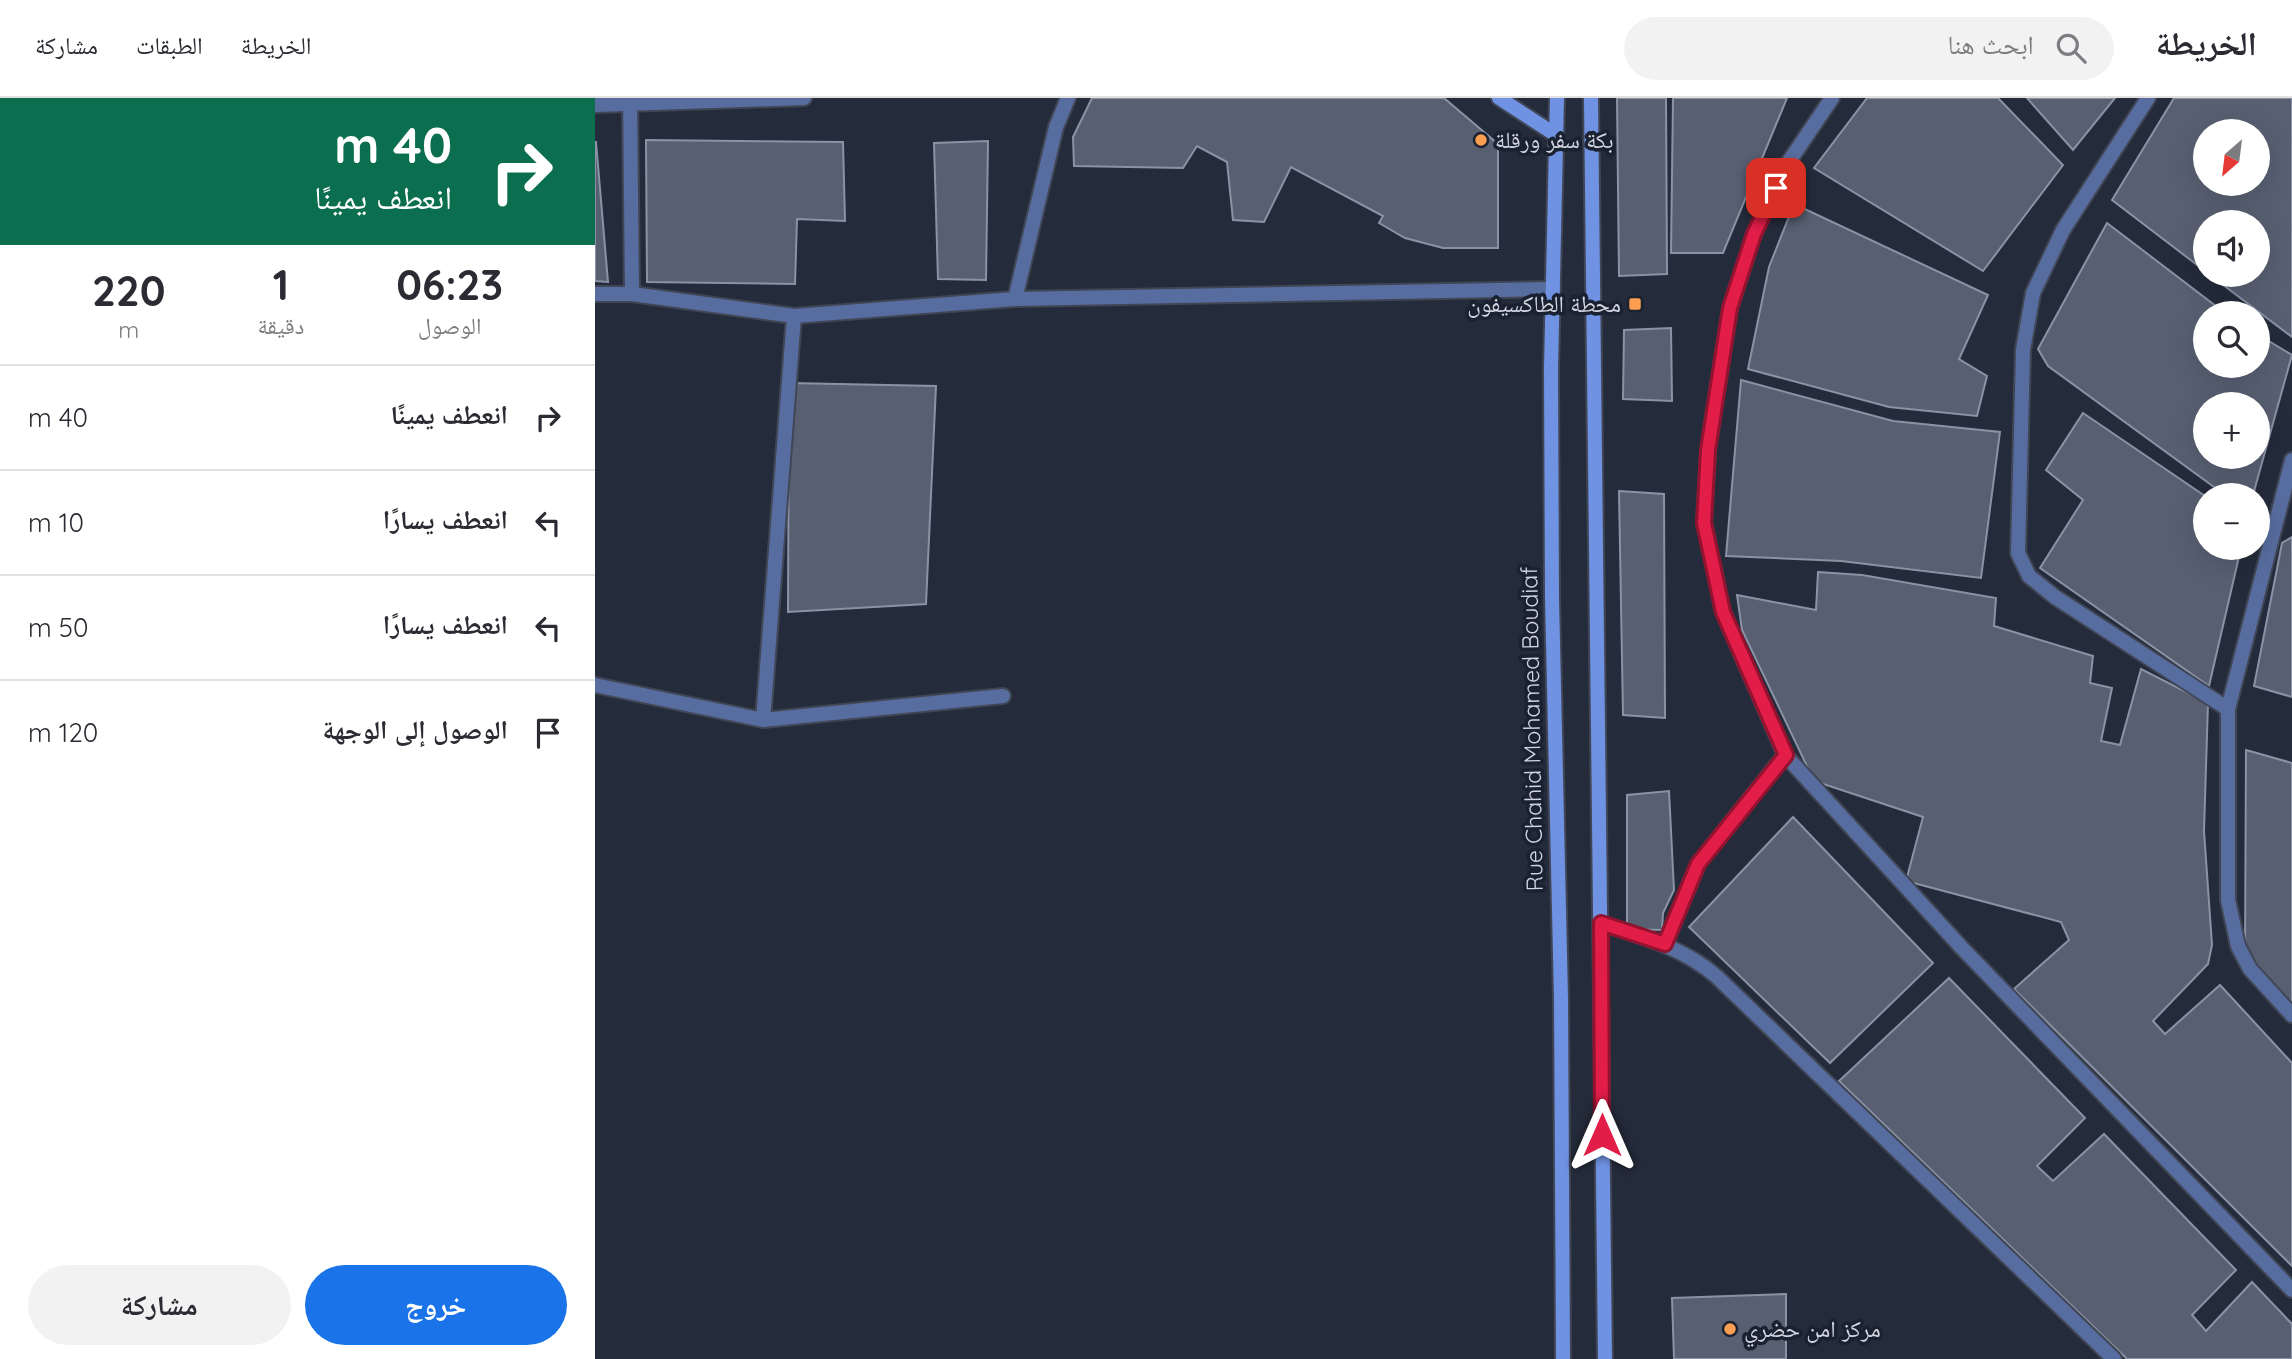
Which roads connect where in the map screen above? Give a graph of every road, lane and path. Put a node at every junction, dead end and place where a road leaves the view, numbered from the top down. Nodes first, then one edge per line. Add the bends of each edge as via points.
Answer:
1 (804, 98) edge
2 (1068, 98) edge
3 (1499, 98) edge
4 (1557, 98) edge
5 (1591, 98) edge
6 (1832, 98) edge
7 (2148, 98) edge
8 (629, 101) edge
9 (595, 105) edge
10 (1556, 135) junction
11 (1552, 289) junction
12 (632, 293) junction
13 (595, 294) edge
14 (1015, 299) junction
15 (794, 316) junction
16 (2292, 460) edge
17 (2289, 482) edge
18 (595, 685) edge
19 (1003, 696) dead end
20 (2228, 709) junction
21 (763, 720) junction
22 (1786, 755) junction
23 (1601, 923) junction
24 (1665, 944) junction
25 (2292, 1015) edge
26 (2292, 1290) edge
27 (1563, 1359) edge
28 (1605, 1359) edge
29 (2114, 1359) edge

1 - 8 street
2 - 14 street via 1056,127
3 - 10 main road
4 - 10 main road, Rue Chahid Mohamed Boudiaf
5 - 23 main road
6 - 22 street via 1786,166 1754,234 1730,308 1708,450 1704,523 1712,569 1723,612
7 - 20 street via 2063,230 2033,293 2023,350 2018,554 2029,576 2055,597
8 - 9 street
8 - 12 street
10 - 11 main road, Rue Chahid Mohamed Boudiaf
11 - 14 street
11 - 27 main road, Rue Chahid Mohamed Boudiaf
12 - 13 street
12 - 15 street
14 - 15 street
15 - 21 street
16 - 17 street
17 - 20 street
18 - 21 street
19 - 21 street
20 - 25 street via 2228,900 2233,926 2250,969
22 - 24 street via 1698,864
22 - 26 street via 1962,948
23 - 24 street
23 - 28 main road
24 - 29 street via 1716,976

